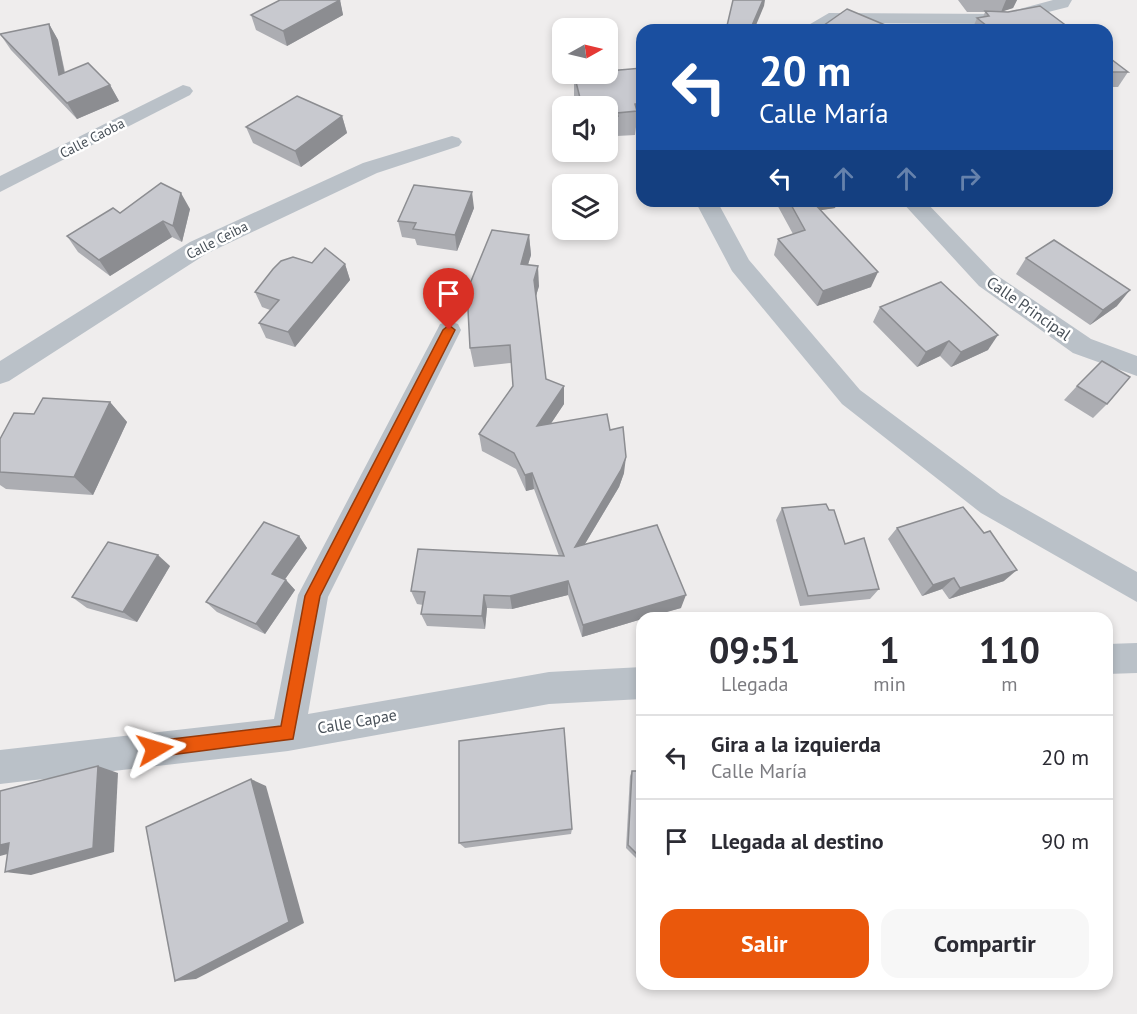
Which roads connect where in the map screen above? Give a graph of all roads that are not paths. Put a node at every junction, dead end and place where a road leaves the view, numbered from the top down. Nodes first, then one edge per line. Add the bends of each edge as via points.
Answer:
1 (819, 0) edge
2 (1063, 0) edge
3 (830, 18) junction
4 (820, 24) edge
5 (183, 91) dead end
6 (452, 142) dead end
7 (0, 185) edge
8 (709, 207) edge
9 (918, 207) edge
10 (449, 330) dead end
11 (1137, 366) edge
12 (0, 374) edge
13 (1137, 588) edge
14 (1137, 658) edge
15 (1113, 659) edge
16 (636, 683) edge
17 (288, 734) junction
18 (0, 766) edge

1 - 3 street
2 - 3 street via 1001,19
3 - 4 street
5 - 7 street, Calle Caoba
6 - 12 street, Calle Ceiba via 370,168 198,248
8 - 13 street via 740,265 851,397 992,504
9 - 11 street, Calle Principal via 987,280 1082,346
10 - 17 street via 313,596
14 - 15 street
16 - 17 street, Calle Capae via 549,688
17 - 18 street, Calle Capae

